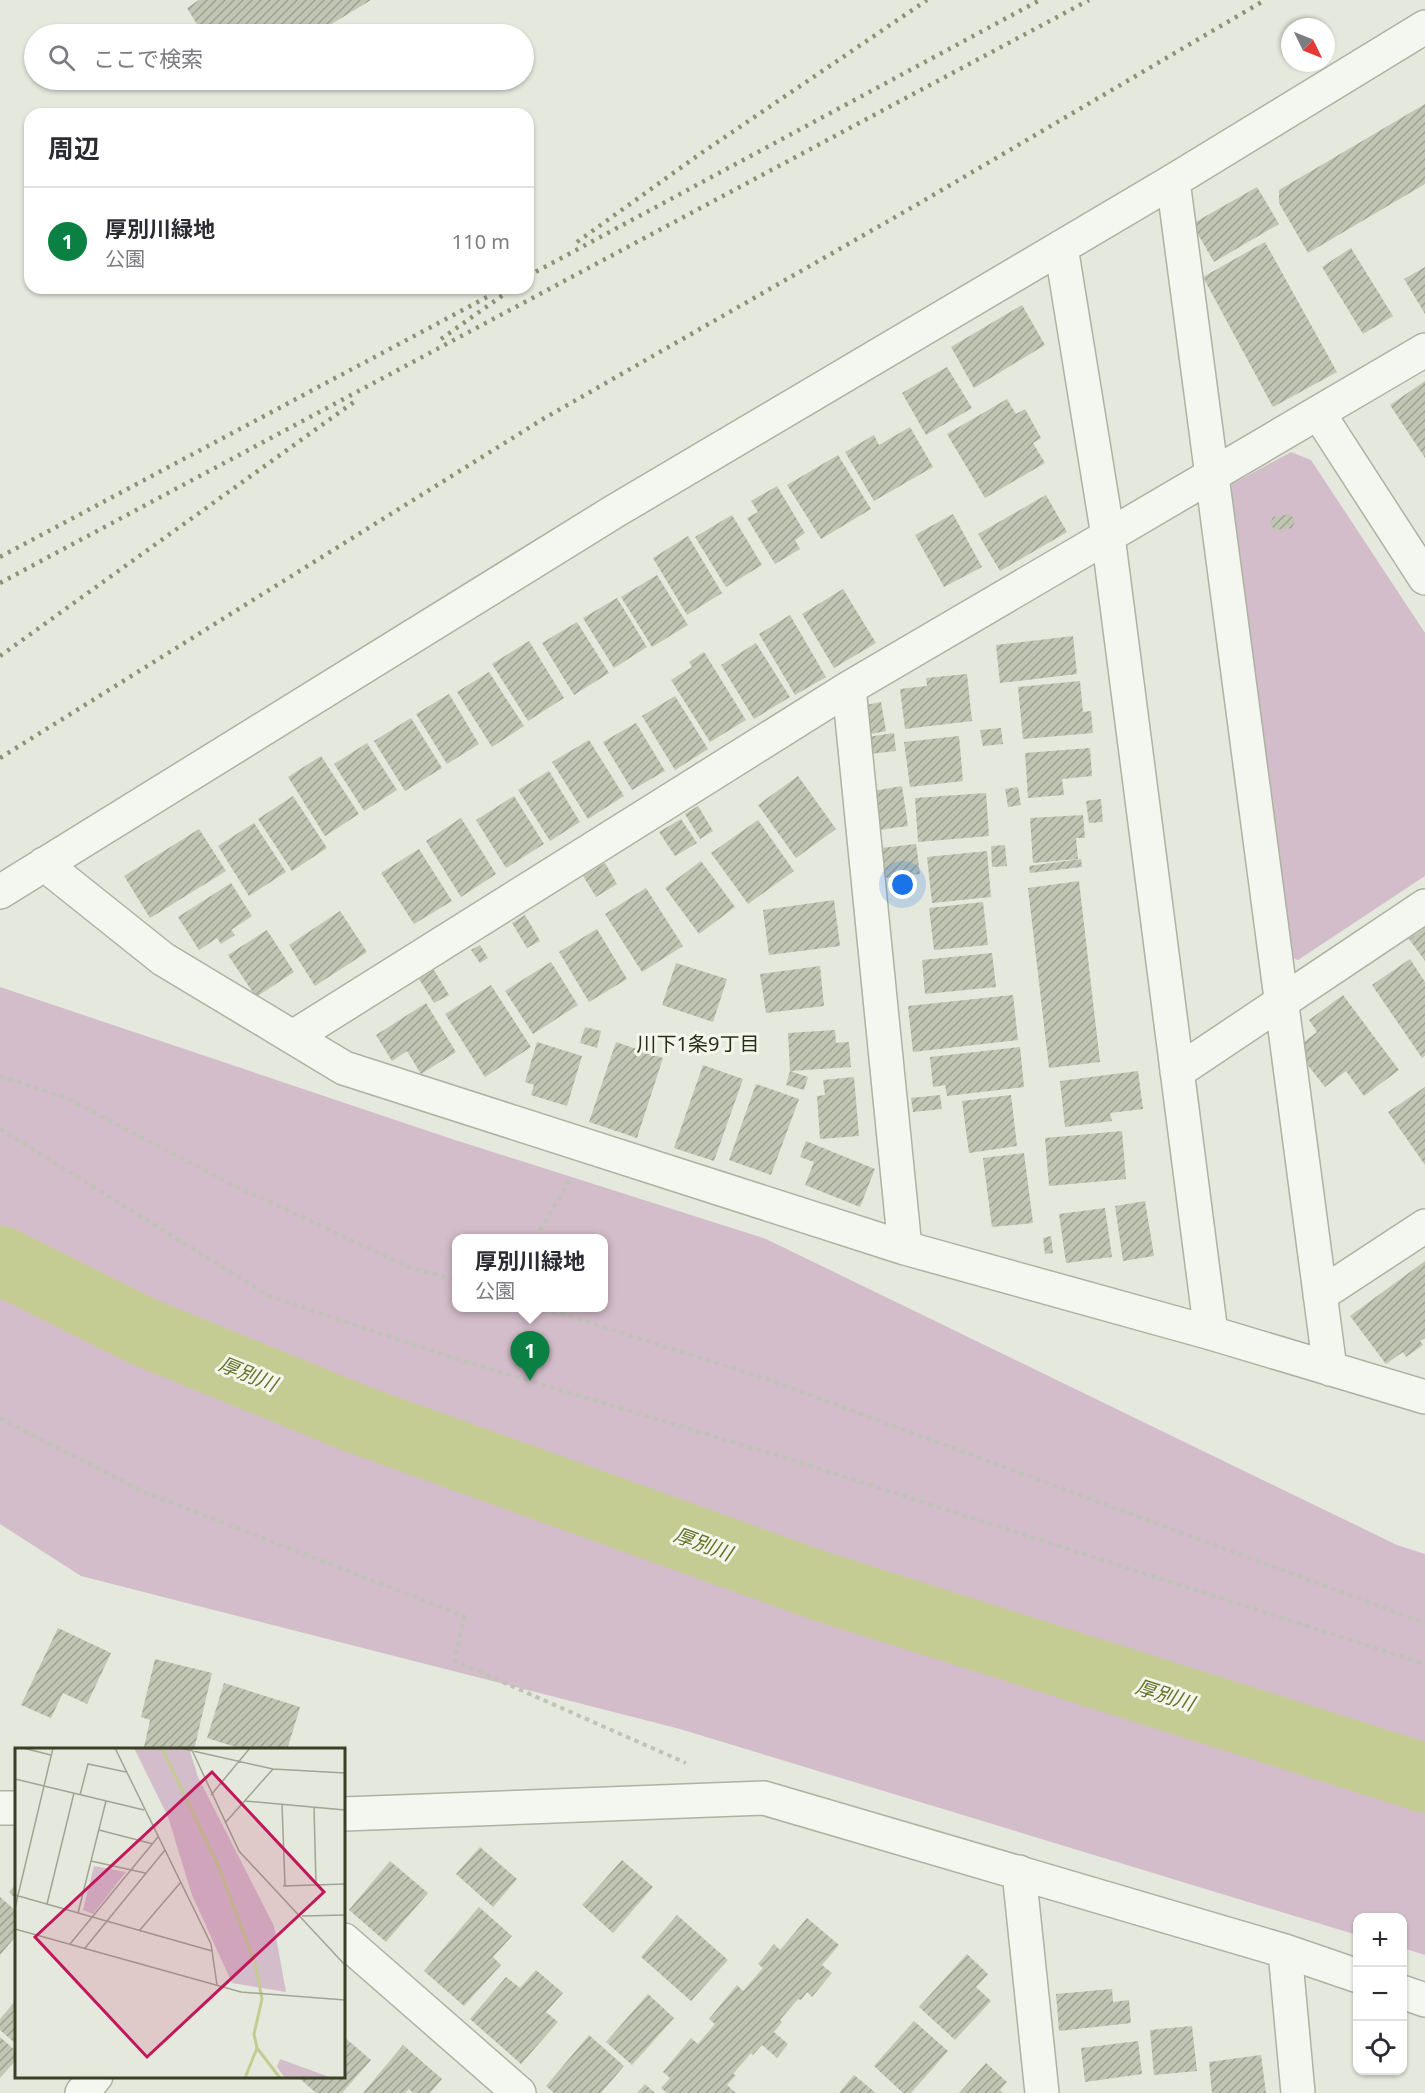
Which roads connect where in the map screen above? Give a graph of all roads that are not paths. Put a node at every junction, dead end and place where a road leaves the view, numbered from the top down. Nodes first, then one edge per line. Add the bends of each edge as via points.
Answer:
1 (1425, 27) edge
2 (1173, 181) junction
3 (1061, 247) junction
4 (1425, 350) edge
5 (1318, 414) junction
6 (1212, 474) junction
7 (1108, 536) junction
8 (1425, 578) edge
9 (849, 688) junction
10 (44, 864) junction
11 (0, 892) edge
12 (1425, 906) edge
13 (1282, 1002) junction
14 (293, 1037) junction
15 (1177, 1072) junction
16 (1425, 1226) edge
17 (905, 1248) junction
18 (1320, 1295) junction
19 (1211, 1333) junction
20 (1330, 1369) junction
21 (1425, 1397) edge
22 (345, 1814) edge
23 (1019, 1872) junction
24 (345, 1941) edge
25 (1285, 1951) junction
26 (1353, 1974) edge
27 (1407, 1994) edge
28 (1425, 2000) edge
29 (519, 2093) edge
30 (1042, 2093) edge
31 (1298, 2093) edge

1 - 2 street
2 - 3 street
2 - 6 street
3 - 7 street
3 - 10 street via 615,511
4 - 5 street
5 - 6 street
5 - 8 street
6 - 7 street
6 - 13 street
7 - 9 street
7 - 15 street
9 - 14 street
9 - 17 street
10 - 11 street
10 - 14 street via 163,959
12 - 13 street
13 - 15 street
13 - 18 street
14 - 17 street via 344,1068
15 - 19 street
16 - 18 street
17 - 19 street
18 - 20 street
19 - 20 street
20 - 21 street
22 - 23 street via 764,1797
23 - 25 street
23 - 30 street
24 - 29 street
25 - 26 street
25 - 31 street
27 - 28 street

